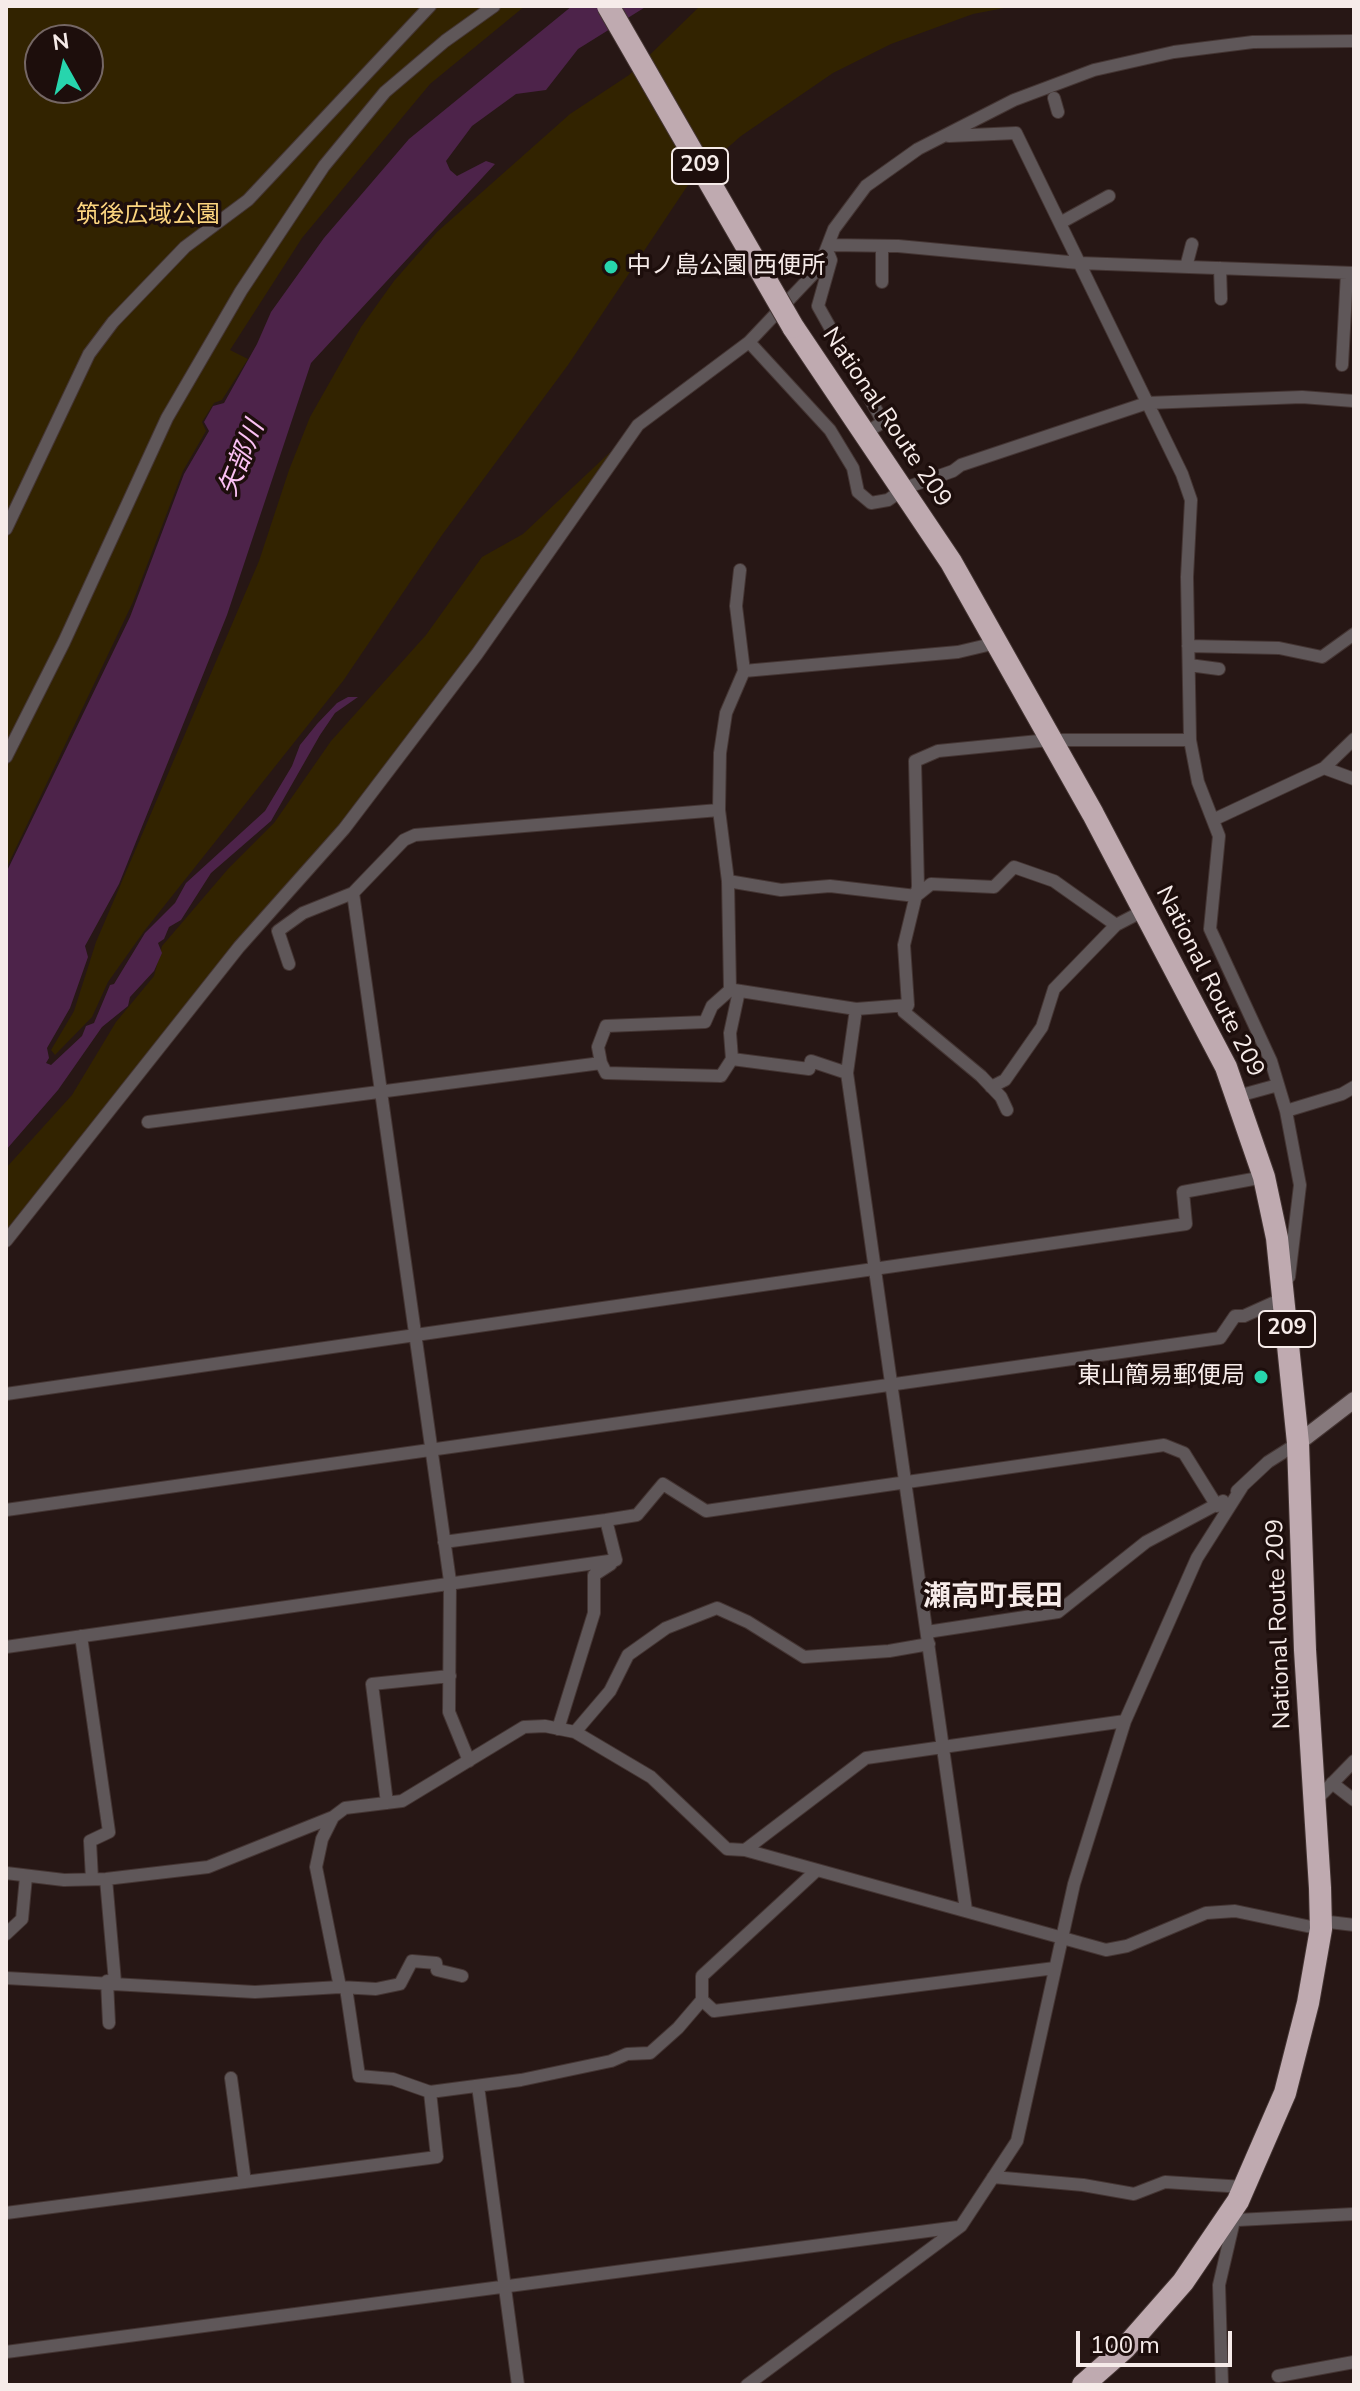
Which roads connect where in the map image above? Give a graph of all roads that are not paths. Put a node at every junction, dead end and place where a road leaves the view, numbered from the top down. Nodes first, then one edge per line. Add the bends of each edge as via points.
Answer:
1 (430, 6) edge
2 (494, 6) edge
3 (608, 6) edge
4 (1354, 41) edge
5 (1054, 98) dead end
6 (1058, 112) dead end
7 (942, 136) junction
8 (1109, 196) dead end
9 (1060, 223) junction
10 (1192, 244) dead end
11 (882, 246) junction
12 (829, 248) junction
13 (1079, 263) junction
14 (1186, 267) junction
15 (1220, 268) junction
16 (1350, 273) edge
17 (882, 282) dead end
18 (1221, 299) dead end
19 (749, 342) junction
20 (1342, 365) dead end
21 (1354, 401) edge
22 (1147, 403) junction
23 (875, 427) dead end
24 (905, 488) junction
25 (6, 529) edge
26 (740, 570) dead end
27 (1354, 634) edge
28 (996, 643) junction
29 (1188, 646) junction
30 (1189, 665) junction
31 (1219, 669) dead end
32 (744, 671) junction
33 (1354, 739) edge
34 (1049, 740) junction
35 (1190, 740) junction
36 (6, 757) edge
37 (1324, 768) junction
38 (1354, 779) edge
39 (719, 810) junction
40 (1215, 819) junction
41 (728, 881) junction
42 (353, 893) junction
43 (916, 896) junction
44 (1143, 911) junction
45 (1116, 925) junction
46 (289, 964) dead end
47 (734, 990) junction
48 (908, 1005) junction
49 (856, 1009) junction
50 (732, 1059) junction
51 (601, 1063) junction
52 (847, 1073) junction
53 (1278, 1085) junction
54 (991, 1087) junction
55 (1354, 1087) edge
56 (379, 1092) junction
57 (1238, 1096) junction
58 (1007, 1110) dead end
59 (1286, 1111) junction
60 (148, 1122) dead end
61 (1264, 1177) junction
62 (6, 1241) edge
63 (875, 1269) junction
64 (1284, 1301) junction
65 (415, 1335) junction
66 (892, 1385) junction
67 (6, 1394) edge
68 (1354, 1400) edge
69 (1298, 1443) junction
70 (432, 1450) junction
71 (906, 1483) junction
72 (1242, 1487) junction
73 (1217, 1506) junction
74 (6, 1510) edge
75 (606, 1520) junction
76 (444, 1542) junction
77 (616, 1560) junction
78 (450, 1581) junction
79 (81, 1636) junction
80 (928, 1638) junction
81 (6, 1647) edge
82 (450, 1676) junction
83 (1125, 1721) junction
84 (558, 1729) junction
85 (575, 1732) junction
86 (944, 1748) junction
87 (469, 1761) junction
88 (1354, 1761) edge
89 (1332, 1783) junction
90 (1354, 1800) edge
91 (1315, 1801) junction
92 (387, 1803) junction
93 (333, 1817) junction
94 (745, 1850) junction
95 (817, 1870) junction
96 (6, 1873) edge
97 (26, 1877) junction
98 (92, 1879) junction
99 (106, 1879) junction
100 (966, 1910) junction
101 (1321, 1925) junction
102 (1354, 1925) edge
103 (6, 1934) edge
104 (1062, 1939) junction
105 (1055, 1968) junction
106 (462, 1976) dead end
107 (6, 1978) edge
108 (111, 1982) junction
109 (343, 1988) junction
110 (702, 2000) junction
111 (109, 2023) dead end
112 (231, 2078) dead end
113 (478, 2086) junction
114 (430, 2092) junction
115 (993, 2177) junction
116 (245, 2182) junction
117 (1239, 2203) junction
118 (6, 2213) edge
119 (1354, 2214) edge
120 (961, 2226) junction
121 (504, 2287) junction
122 (6, 2352) edge
123 (1354, 2362) edge
124 (1278, 2376) dead end
125 (516, 2385) edge
126 (747, 2385) edge
127 (1083, 2385) edge
128 (1222, 2385) edge

1 - 25 street via 248,200 185,247 113,322 89,354
2 - 36 street via 385,92 324,166 241,291 167,418
3 - 24 highway, National Route 209 / 209, bridge via 793,327
4 - 7 street via 1245,43 1174,52 1101,69 1014,100
5 - 6 street
7 - 9 street via 1016,133
7 - 12 street via 866,186 834,229
8 - 9 street
9 - 13 street
10 - 14 street
11 - 12 street
11 - 13 street
11 - 17 street
12 - 19 street via 819,268
12 - 23 street via 831,260 818,306 883,422
13 - 14 street
13 - 22 street
14 - 15 street
15 - 16 street
15 - 18 street
16 - 20 street
19 - 24 street via 830,430 853,468 858,492 871,503 888,500
19 - 62 street via 638,425 477,654 344,829 239,947
21 - 22 street via 1302,397
22 - 24 street
22 - 29 street via 1191,500
24 - 28 highway, National Route 209 / 209
26 - 32 street via 736,606
27 - 29 street via 1322,657 1279,648
28 - 32 street via 958,652
28 - 34 highway, National Route 209 / 209
29 - 30 street
30 - 31 street
30 - 35 street
32 - 39 street via 723,727
33 - 37 street
34 - 35 street
34 - 43 street via 938,751 915,761
34 - 44 highway, National Route 209 / 209
35 - 40 street via 1198,782
37 - 38 street
37 - 40 street
39 - 41 street
39 - 42 street via 415,835
40 - 53 street via 1219,836 1210,929
41 - 43 street via 781,890 830,886
41 - 47 street
42 - 46 street via 303,913 278,931
42 - 56 street
43 - 45 street via 931,884 994,887 1014,867 1054,881
43 - 48 street via 904,945
44 - 45 street
44 - 57 highway, National Route 209 / 209
45 - 54 street via 1054,989 1042,1027 1005,1080
47 - 49 street
47 - 50 street
47 - 51 street via 712,1006 705,1022 606,1026 598,1047
48 - 49 street
48 - 54 street via 904,1012
49 - 52 street
50 - 51 street via 721,1076 606,1073
50 - 52 street via 809,1069 811,1061
51 - 56 street
52 - 63 street
53 - 57 street
53 - 59 street
54 - 58 street
55 - 59 street
56 - 60 street
56 - 65 street
57 - 61 highway, National Route 209 / 209
59 - 64 street via 1300,1185
61 - 63 street via 1183,1192 1186,1224
61 - 64 highway, National Route 209 / 209
63 - 65 street
63 - 66 street
64 - 66 street via 1235,1316 1220,1338
64 - 69 highway, National Route 209 / 209
65 - 67 street
65 - 70 street
66 - 70 street
66 - 71 street
68 - 69 main road
69 - 72 street
69 - 91 highway, National Route 209 / 209
70 - 74 street
70 - 76 street
71 - 73 street via 1164,1445 1184,1453
71 - 75 street via 706,1511 663,1484 637,1515
71 - 80 street
72 - 73 street
72 - 83 street via 1197,1558
73 - 80 street via 1146,1542 1058,1612
75 - 76 street
75 - 77 street
76 - 78 street
77 - 78 street
77 - 84 street via 594,1575 594,1613
78 - 79 street
78 - 82 street
79 - 81 street
79 - 98 street via 109,1832 90,1841
80 - 85 street via 889,1651 804,1657 717,1608 666,1628 628,1655 610,1691
80 - 86 street
82 - 87 street via 449,1712
82 - 92 street via 372,1684
83 - 86 street
83 - 104 street
84 - 85 street
84 - 87 street via 524,1727
85 - 94 street via 651,1777 727,1849
86 - 94 street via 866,1758
86 - 100 street
87 - 92 street via 402,1801
88 - 89 street
89 - 90 street
89 - 91 street
91 - 101 highway, National Route 209 / 209
92 - 93 street via 345,1808
93 - 99 street via 208,1867
93 - 109 street via 316,1867
94 - 95 street
95 - 100 street
95 - 110 street via 702,1976
96 - 97 street
97 - 98 street
97 - 103 street via 22,1919
98 - 99 street
99 - 108 street
100 - 104 street
101 - 102 street
101 - 104 street via 1235,1911 1206,1913 1106,1950
101 - 117 highway, National Route 209 / 209 via 1285,2093
104 - 105 street
105 - 110 street via 714,2011
105 - 115 street via 1017,2141
106 - 109 street via 437,1970 436,1963 412,1961 395,1988
107 - 108 street
108 - 109 street via 255,1992
108 - 111 street
109 - 114 street via 359,2076 393,2079
110 - 113 street via 650,2053
112 - 116 street
113 - 114 street
113 - 121 street
114 - 116 street via 437,2157
115 - 117 street via 1134,2194 1165,2182
115 - 120 street
116 - 118 street
117 - 119 street
117 - 127 highway, National Route 209 / 209 via 1183,2282 1125,2348
117 - 128 street via 1219,2285
120 - 121 street
120 - 126 street
121 - 122 street
121 - 125 street
123 - 124 street

